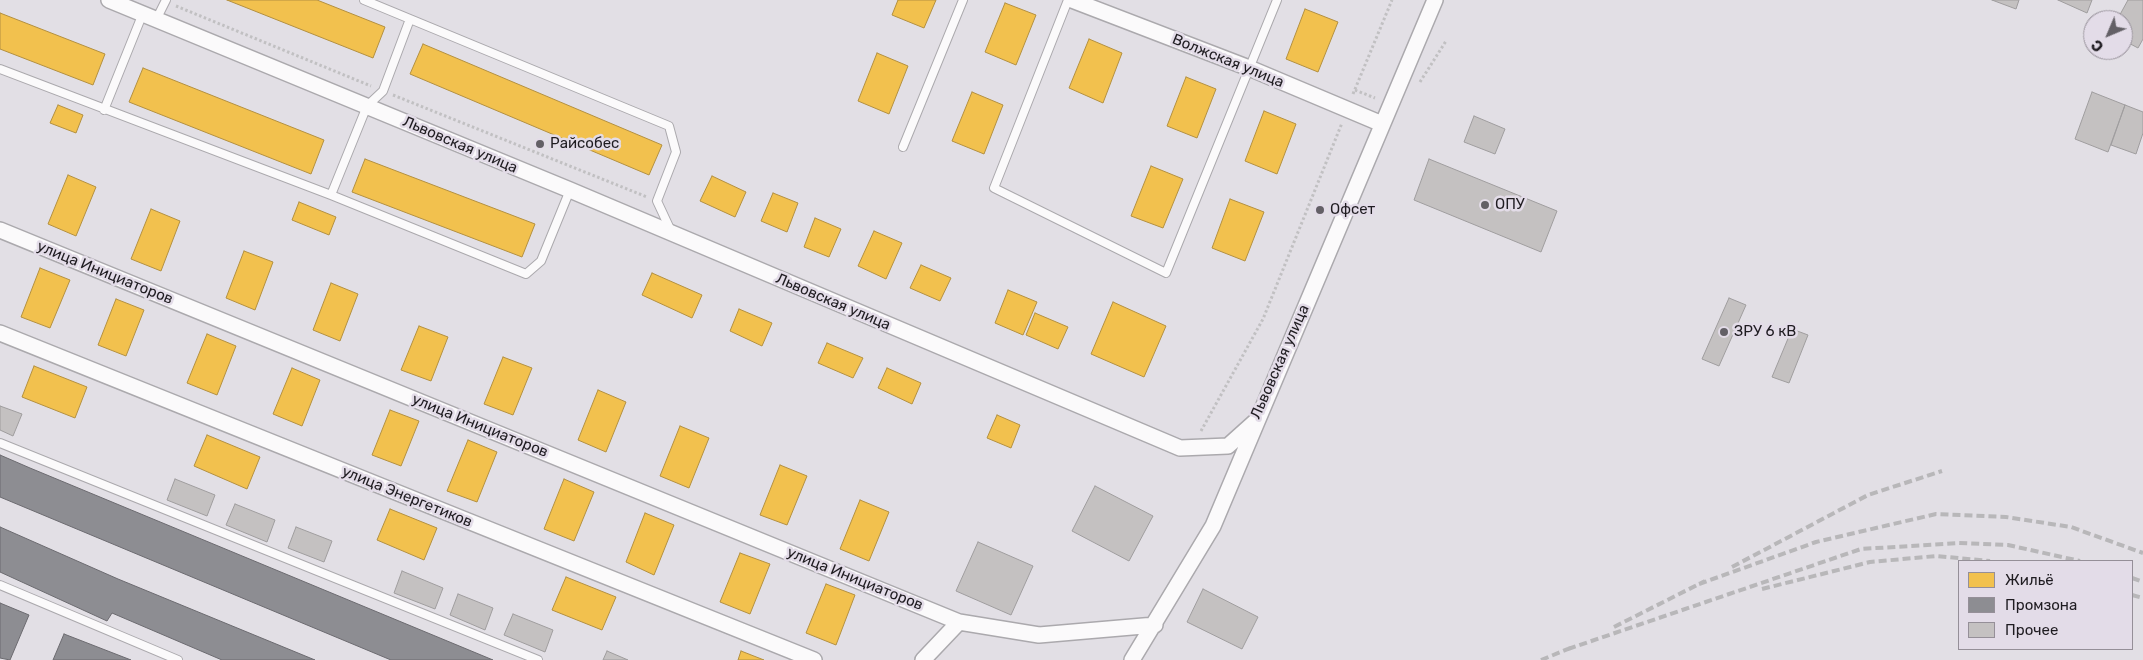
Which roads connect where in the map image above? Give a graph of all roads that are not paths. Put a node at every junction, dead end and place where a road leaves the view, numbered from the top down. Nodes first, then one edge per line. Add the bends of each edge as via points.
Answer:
1 (109, 0) edge
2 (364, 0) edge
3 (964, 0) edge
4 (1070, 0) edge
5 (1277, 0) edge
6 (1435, 0) edge
7 (166, 1) edge
8 (143, 13) junction
9 (157, 18) junction
10 (410, 19) junction
11 (0, 68) edge
12 (1249, 68) junction
13 (367, 106) junction
14 (104, 110) junction
15 (1382, 124) junction
16 (903, 146) dead end
17 (570, 190) junction
18 (331, 195) junction
19 (0, 230) edge
20 (673, 234) junction
21 (0, 333) edge
22 (1257, 420) junction
23 (0, 443) edge
24 (0, 585) edge
25 (959, 622) junction
26 (1155, 626) junction
27 (178, 660) edge
28 (538, 660) edge
29 (814, 660) edge
30 (923, 660) edge
31 (1132, 660) edge

1 - 8 street
2 - 10 lane
3 - 16 lane
4 - 12 street, Волжская улица
4 - 12 lane via 994,188 1166,273
5 - 12 lane
6 - 15 street, Львовская улица
7 - 9 lane
8 - 9 lane
8 - 14 lane
9 - 13 street, Львовская улица
10 - 13 lane via 383,91
10 - 20 lane via 669,126 676,152 657,201
11 - 14 lane
12 - 15 street, Волжская улица
13 - 17 street, Львовская улица
13 - 18 lane
14 - 18 lane
15 - 22 street, Львовская улица
17 - 18 lane via 541,261 526,274
17 - 20 street, Львовская улица
19 - 25 street, улица Инициаторов
20 - 22 street, Львовская улица via 1180,448 1228,446
21 - 29 street, улица Энергетиков
22 - 26 street via 1213,526
23 - 28 lane
24 - 27 lane
25 - 26 street, улица Инициаторов via 1039,635
25 - 30 street
26 - 31 street

